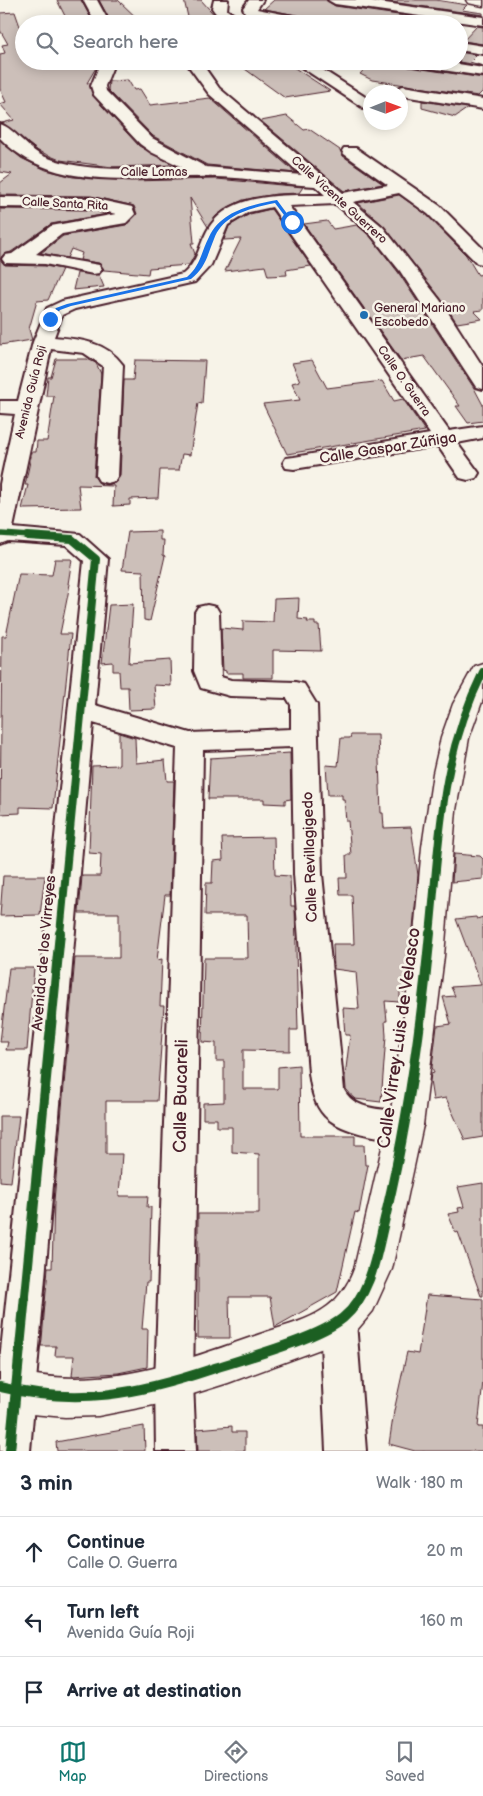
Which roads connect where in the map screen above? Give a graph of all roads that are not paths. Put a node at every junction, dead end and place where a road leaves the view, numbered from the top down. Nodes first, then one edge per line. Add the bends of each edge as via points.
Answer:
1 (90, 0) edge
2 (221, 0) edge
3 (335, 0) edge
4 (473, 0) edge
5 (483, 2) edge
6 (254, 6) edge
7 (98, 15) edge
8 (225, 15) edge
9 (284, 15) edge
10 (441, 15) edge
11 (468, 19) edge
12 (483, 21) edge
13 (468, 48) edge
14 (483, 50) edge
15 (104, 70) edge
16 (199, 70) edge
17 (313, 70) edge
18 (468, 70) edge
19 (483, 72) edge
20 (408, 92) edge
21 (363, 102) edge
22 (483, 104) edge
23 (0, 129) edge
24 (350, 151) dead end
25 (204, 172) junction
26 (321, 182) junction
27 (404, 187) junction
28 (339, 199) junction
29 (277, 201) junction
30 (0, 202) edge
31 (483, 232) edge
32 (460, 236) junction
33 (18, 258) junction
34 (0, 259) edge
35 (483, 259) edge
36 (93, 269) dead end
37 (43, 342) junction
38 (483, 383) edge
39 (0, 407) edge
40 (27, 408) junction
41 (483, 432) edge
42 (445, 439) junction
43 (294, 463) dead end
44 (468, 473) dead end
45 (108, 476) dead end
46 (0, 536) edge
47 (207, 612) dead end
48 (483, 672) edge
49 (82, 710) junction
50 (306, 737) junction
51 (190, 742) junction
52 (406, 1126) junction
53 (338, 1322) junction
54 (174, 1383) junction
55 (8, 1390) edge
56 (10, 1451) edge
57 (176, 1451) edge
58 (346, 1451) edge

1 - 7 street
2 - 8 street via 219,8
3 - 10 street
4 - 5 street
6 - 9 street
11 - 12 street
13 - 14 street
15 - 25 street via 99,92 146,141
16 - 26 street, Calle Vicente Guerrero via 214,91
17 - 21 street
18 - 19 street
20 - 22 street
23 - 25 street, Calle Lomas via 22,152 42,162 115,172
24 - 27 street
25 - 26 street, Calle Lomas
26 - 28 street, Calle Vicente Guerrero
27 - 28 street, Avenida Guía Roji
27 - 32 street
28 - 29 street, Avenida Guía Roji
28 - 38 street, Calle Vicente Guerrero via 392,248
29 - 37 street, Avenida Guía Roji via 248,207 221,222 212,236 200,269 189,278 58,309 50,319
29 - 42 street, Calle O. Guerra
30 - 33 street, Calle Santa Rita via 91,203 126,211 120,219 57,230
31 - 32 street
32 - 35 street
33 - 34 street
33 - 36 street via 44,259
37 - 40 street, Avenida Guía Roji
37 - 45 street via 90,348 106,356 113,365
39 - 40 street
40 - 46 street, Avenida Guía Roji
41 - 42 street, Calle Gaspar Zúñiga
42 - 43 street, Calle Gaspar Zúñiga
42 - 44 street, Calle O. Guerra
46 - 49 street, Avenida de los Virreyes via 72,539 96,559
47 - 50 street, Calle Revillagigedo via 207,671 210,682 230,688 295,690 304,705
48 - 52 street, Calle Virrey Luis de Velasco via 465,707 454,742 437,838 428,953
49 - 51 street
49 - 55 street, Avenida de los Virreyes
50 - 51 street
50 - 52 street, Calle Revillagigedo via 308,874 324,1073 330,1098 337,1108 362,1120
51 - 54 street, Calle Bucareli
52 - 53 street, Calle Virrey Luis de Velasco via 373,1269 366,1288
53 - 54 street, Calle Virrey Luis de Velasco
53 - 58 street
54 - 55 street, Calle Virrey Luis de Velasco via 112,1395 46,1397
54 - 57 street, Calle Bucareli
55 - 56 street, Avenida de los Virreyes

